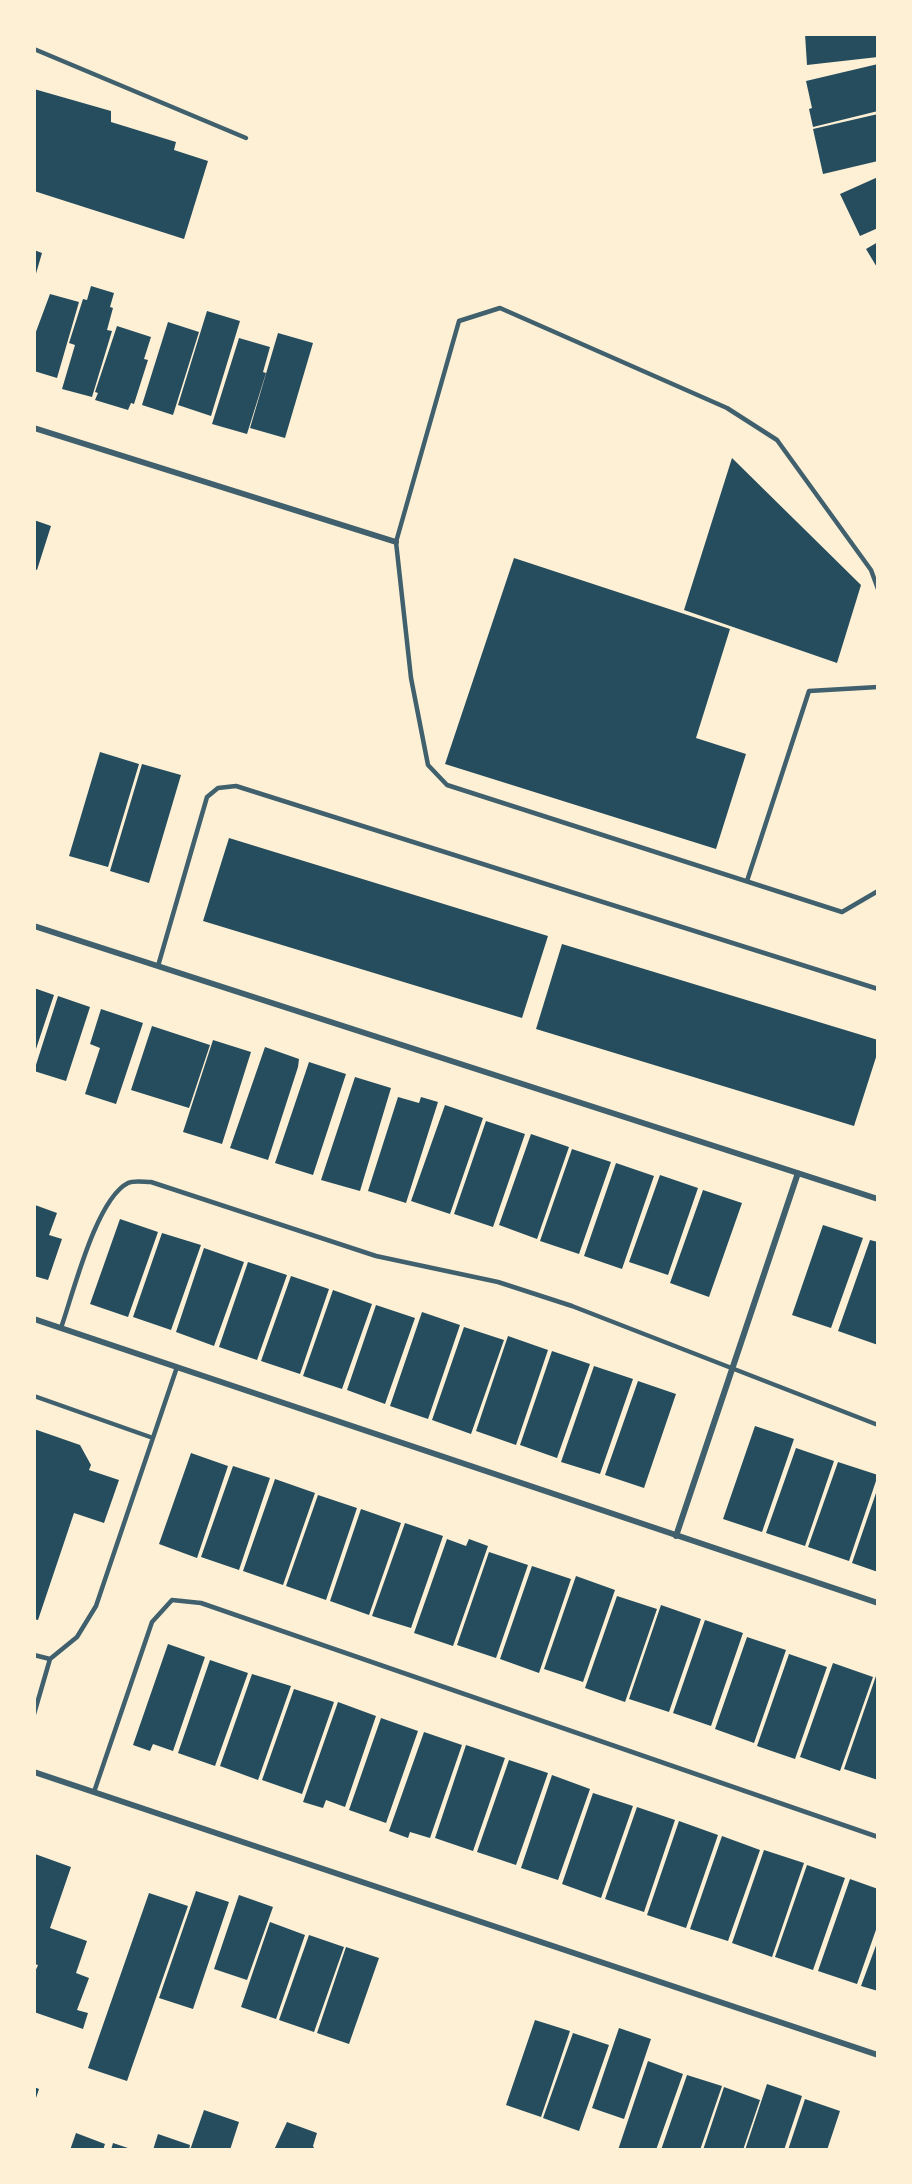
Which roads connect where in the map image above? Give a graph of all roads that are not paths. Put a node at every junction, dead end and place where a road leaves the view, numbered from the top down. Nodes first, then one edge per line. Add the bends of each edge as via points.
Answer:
1 (34, 49) edge
2 (246, 138) dead end
3 (34, 429) edge
4 (396, 542) junction
5 (878, 589) edge
6 (878, 687) edge
7 (747, 881) junction
8 (878, 891) edge
9 (34, 926) edge
10 (158, 966) junction
11 (878, 989) edge
12 (798, 1173) junction
13 (878, 1199) edge
14 (34, 1319) edge
15 (61, 1328) junction
16 (177, 1367) junction
17 (733, 1368) junction
18 (34, 1396) edge
19 (878, 1425) edge
20 (153, 1438) junction
21 (676, 1536) junction
22 (878, 1604) edge
23 (34, 1654) edge
24 (50, 1659) junction
25 (34, 1714) edge
26 (34, 1772) edge
27 (94, 1792) junction
28 (878, 1837) edge
29 (878, 2055) edge

1 - 2 lane
3 - 4 street
4 - 5 lane via 459,321 500,308 726,408 777,440 871,570
4 - 7 lane via 411,678 428,765 447,785
6 - 7 lane via 809,691
7 - 8 lane via 842,912
9 - 10 street
10 - 11 lane via 207,797 218,788 236,786
10 - 12 street
12 - 13 street
12 - 17 street
14 - 15 street
15 - 16 street
15 - 17 lane via 98,1222 117,1191 130,1182 151,1182 353,1249 498,1282 562,1302
16 - 20 lane
16 - 21 street
17 - 19 lane
17 - 21 street
18 - 20 lane
20 - 24 lane via 96,1606 77,1637
21 - 22 street
23 - 24 lane
24 - 25 lane
26 - 27 street
27 - 28 lane via 152,1622 172,1600 201,1603
27 - 29 street

